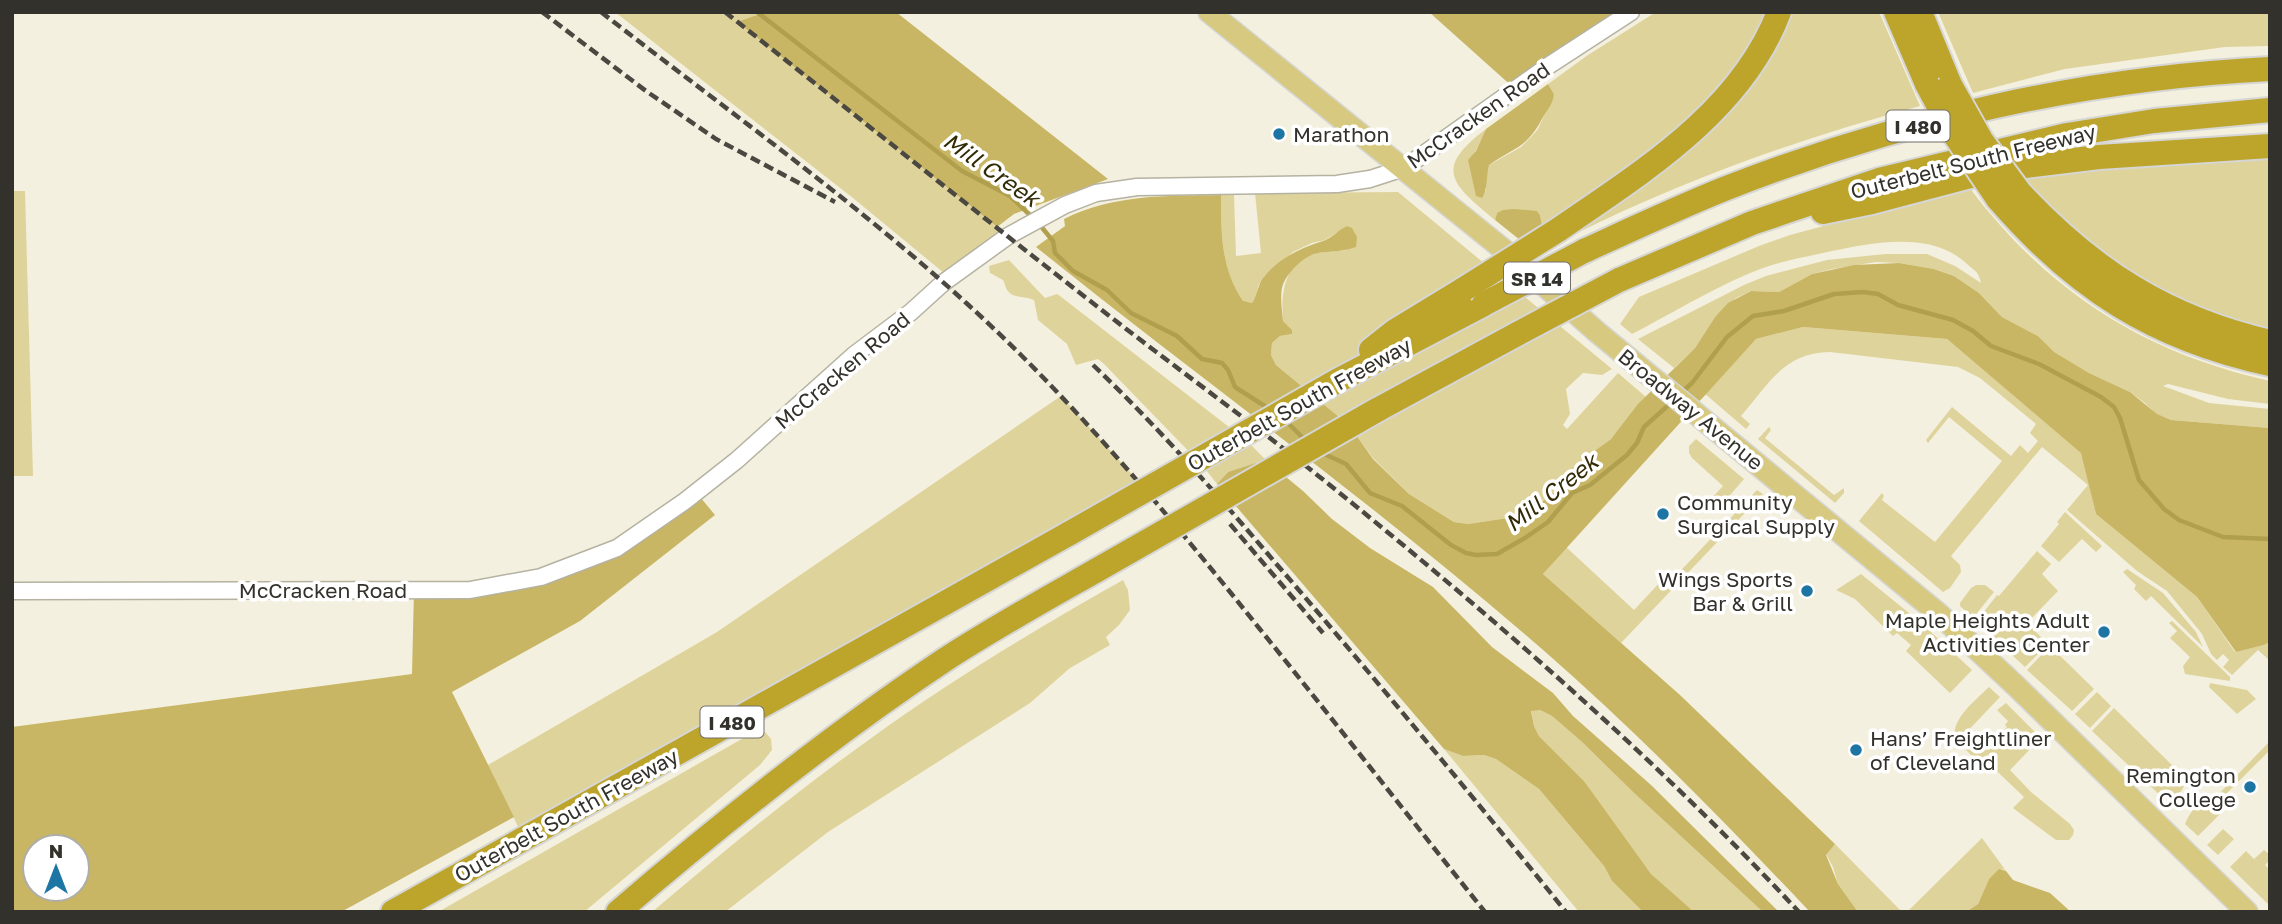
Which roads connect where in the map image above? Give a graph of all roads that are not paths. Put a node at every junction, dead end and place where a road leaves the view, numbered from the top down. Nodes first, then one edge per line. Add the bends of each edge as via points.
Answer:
1 (1209, 12) edge
2 (1631, 12) edge
3 (1779, 12) edge
4 (1896, 12) edge
5 (1920, 12) edge
6 (2270, 69) edge
7 (1939, 85) junction
8 (2270, 110) edge
9 (2270, 146) edge
10 (1404, 168) junction
11 (2009, 196) junction
12 (1780, 213) junction
13 (1474, 296) junction
14 (2270, 342) edge
15 (2270, 364) edge
16 (12, 591) edge
17 (393, 912) edge
18 (618, 912) edge
19 (2247, 912) edge

1 - 10 main road, Broadway Avenue / SR 14
2 - 10 street, McCracken Road
3 - 13 highway, bridge via 1749,69 1707,118
4 - 7 highway
5 - 7 highway
6 - 13 highway, Outerbelt South Freeway / I 480, bridge via 2097,88 1921,125 1726,189
7 - 11 highway, bridge via 1981,140
8 - 12 highway, Outerbelt South Freeway / I 480 via 2067,135 1879,180
9 - 12 highway via 2017,167 1829,211
10 - 16 street, McCracken Road via 1337,184 1137,187 1096,193 1055,210 943,283 685,502 617,548 541,577 470,590
10 - 19 main road, Broadway Avenue / SR 14 via 1939,614
11 - 14 highway via 2138,293 2210,326
11 - 15 highway via 2025,231 2095,291 2183,339
12 - 18 highway, Outerbelt South Freeway / I 480, bridge via 1619,281 1519,333 948,658 768,787
13 - 17 highway, Outerbelt South Freeway / I 480, bridge via 1395,331 1337,381

